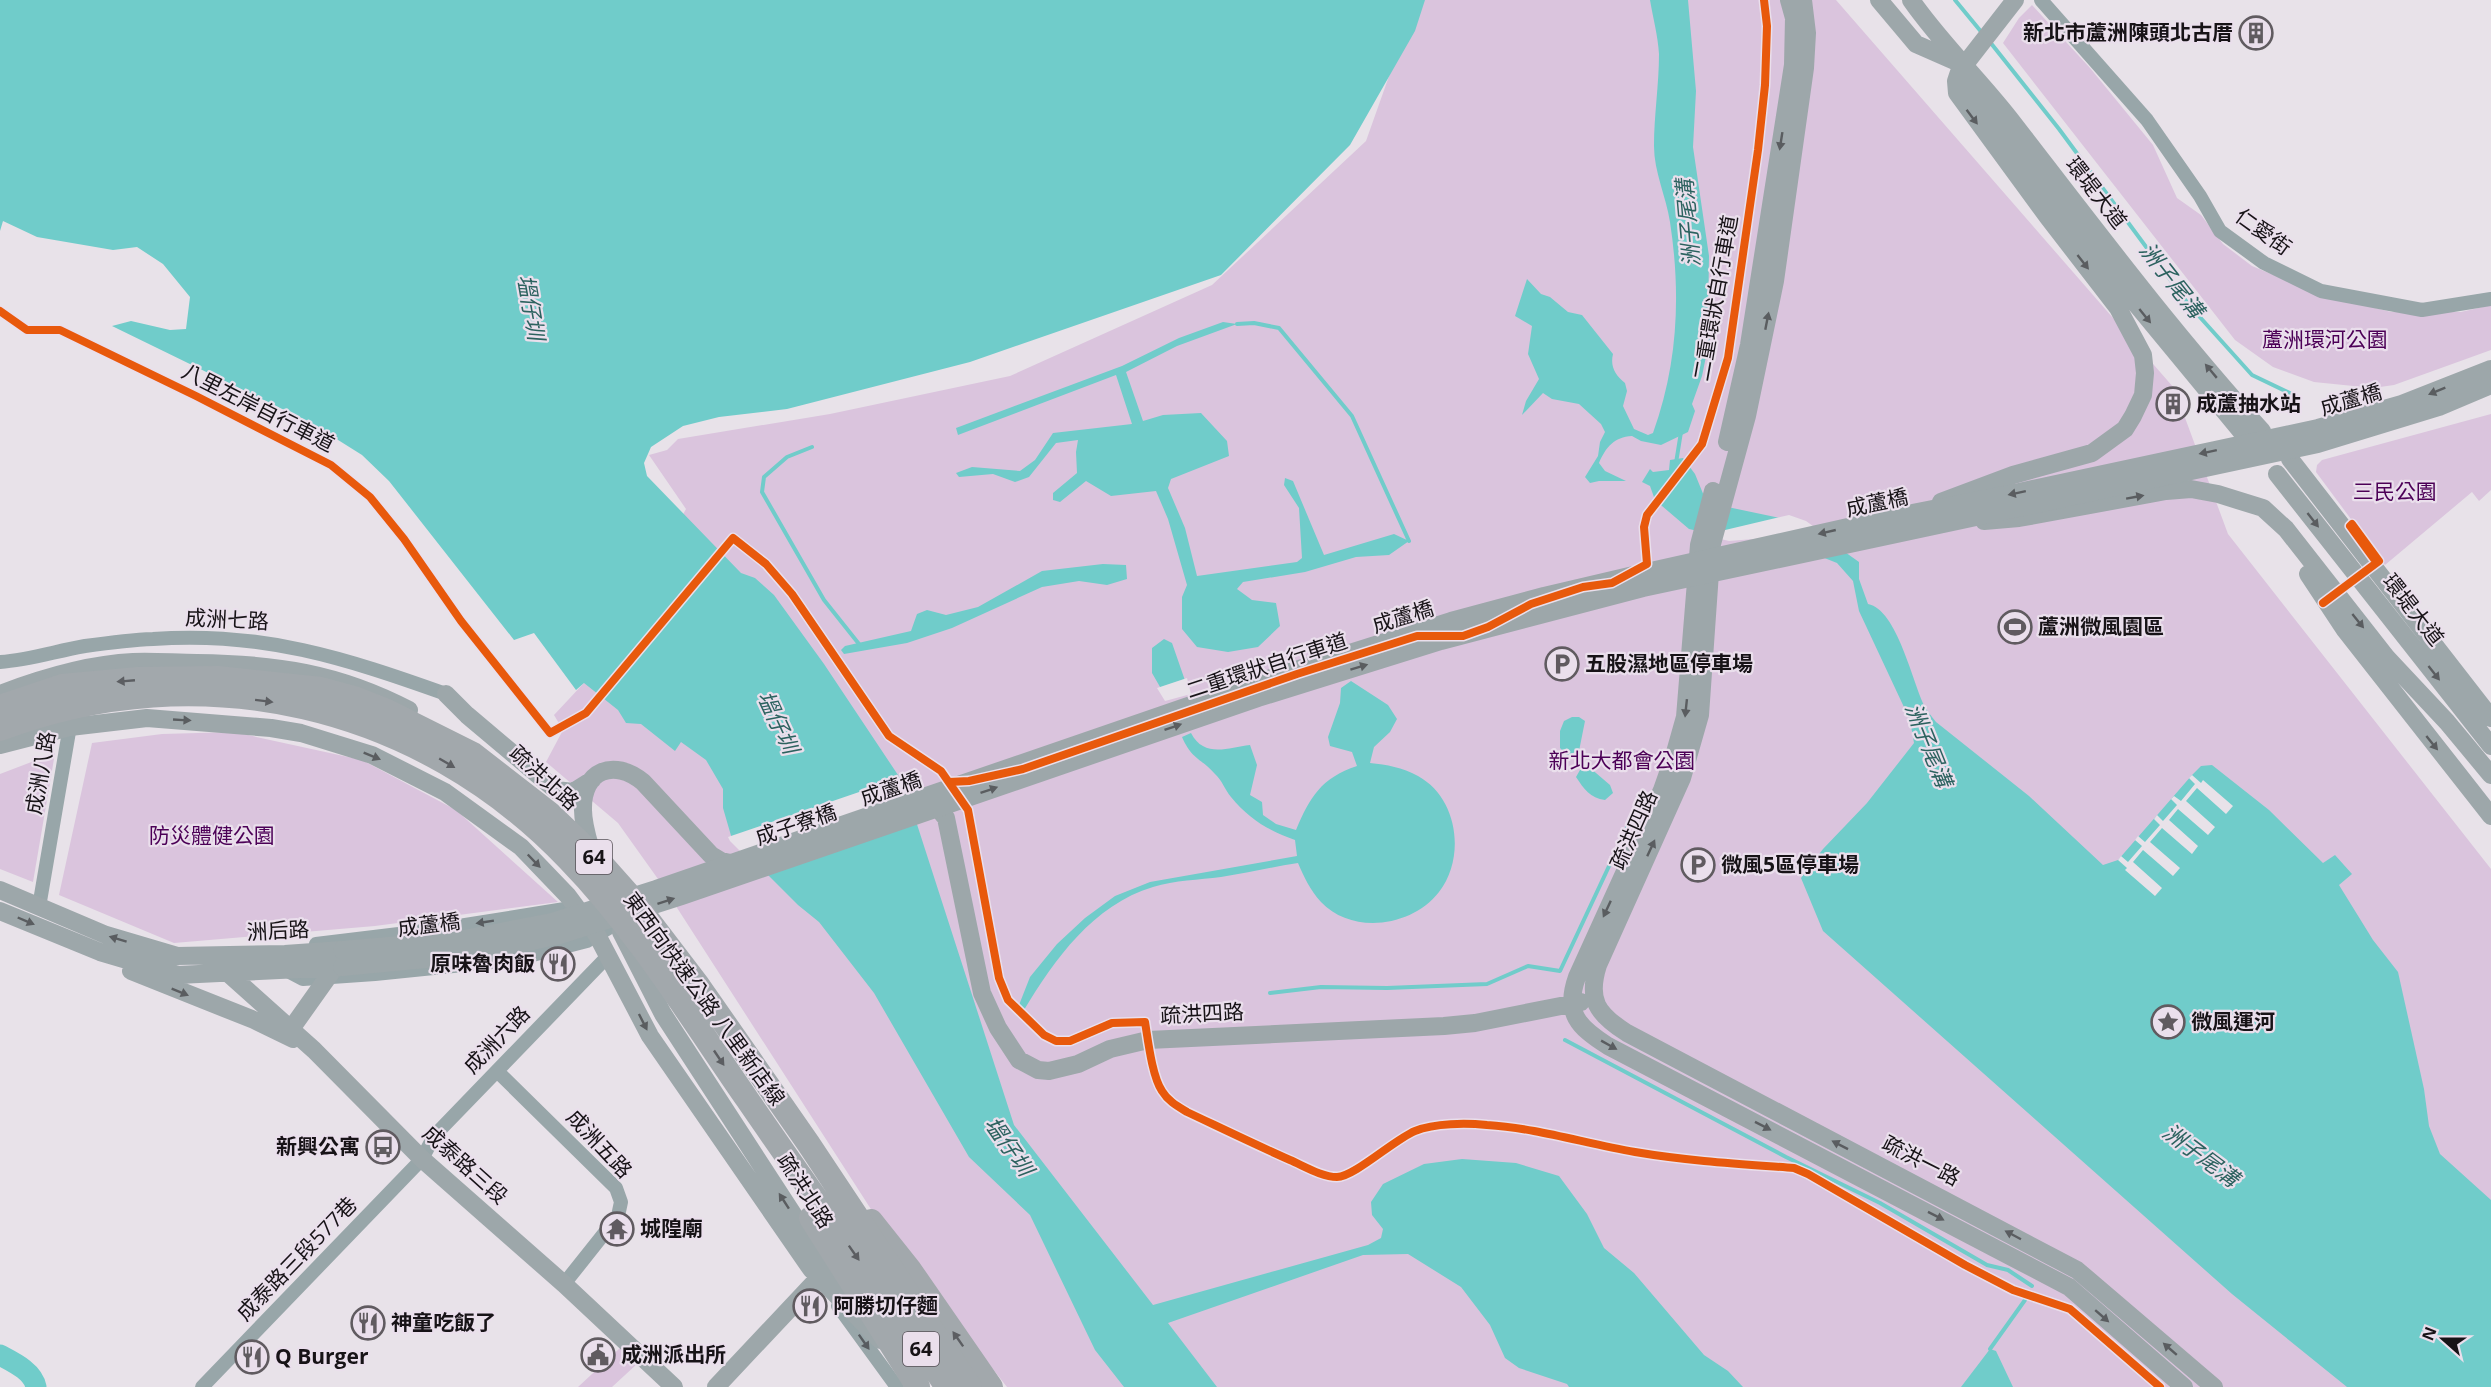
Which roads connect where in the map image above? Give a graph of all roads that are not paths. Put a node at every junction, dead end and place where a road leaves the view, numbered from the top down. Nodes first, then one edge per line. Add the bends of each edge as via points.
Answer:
1 (1789, 0) edge
2 (1803, 0) edge
3 (1879, 0) edge
4 (1911, 0) edge
5 (2015, 0) edge
6 (2041, 0) edge
7 (1964, 65) junction
8 (2491, 299) edge
9 (2491, 369) edge
10 (2491, 385) edge
11 (2253, 434) dead end
12 (2290, 459) dead end
13 (2277, 474) dead end
14 (1718, 499) junction
15 (1897, 516) junction
16 (2286, 530) junction
17 (1870, 539) junction
18 (1705, 545) junction
19 (84, 646) junction
20 (0, 662) edge
21 (80, 670) junction
22 (0, 694) edge
23 (446, 694) joint
24 (0, 707) edge
25 (2491, 718) edge
26 (70, 727) junction
27 (0, 729) edge
28 (0, 745) edge
29 (2491, 746) edge
30 (2491, 775) edge
31 (593, 779) junction
32 (923, 806) joint
33 (2491, 816) edge
34 (0, 890) edge
35 (603, 896) junction
36 (39, 907) junction
37 (576, 907) junction
38 (0, 911) edge
39 (617, 922) junction
40 (51, 932) junction
41 (597, 935) junction
42 (608, 956) junction
43 (216, 957) junction
44 (285, 962) junction
45 (337, 965) junction
46 (229, 974) junction
47 (1594, 999) junction
48 (1571, 1004) junction
49 (291, 1029) junction
50 (314, 1050) junction
51 (497, 1071) junction
52 (744, 1095) junction
53 (808, 1143) junction
54 (422, 1159) junction
55 (823, 1273) junction
56 (564, 1284) junction
57 (202, 1387) edge
58 (674, 1387) edge
59 (716, 1387) edge
60 (897, 1387) edge
61 (918, 1387) edge
62 (927, 1387) edge
63 (947, 1387) edge
64 (970, 1387) edge
65 (991, 1387) edge
66 (2184, 1387) edge
67 (2214, 1387) edge

1 -> 14 street via 1794,18 1793,65 1758,286
14 -> 2 street via 1747,417 1775,281 1805,68 1807,33
3 - 7 street via 1916,44
4 - 7 street, 環堤大道
5 - 7 street
6 - 8 street, 仁愛街 via 2147,120 2220,231 2264,263 2321,291 2422,310
7 - 11 street, 環堤大道
7 -> 15 street, bridge via 1956,81 1958,97 2118,308 2142,355 2143,395 2125,429 2092,453
9 -> 15 street, 成蘆橋, bridge via 2357,418
10 - 17 street, 成蘆橋, bridge via 2439,407 2318,444
12 - 25 street, 環堤大道
13 -> 29 street, 環堤大道
14 - 18 street
15 -> 45 street, 成蘆橋, bridge via 1544,596 1451,621 1252,684 552,922
17 -> 16 street, bridge via 2191,489 2263,508
16 -> 30 street via 2387,658
16 -> 33 street via 2314,586 2344,630
45 -> 17 street, 成蘆橋, bridge via 468,955 560,935 1258,698 1441,641 1643,588
47 -> 18 street, 疏洪四路 via 1593,981 1598,964 1682,778 1700,715
18 -> 48 street, 疏洪四路 via 1680,736 1662,790 1585,956
19 - 20 street, 成洲七路
19 - 21 street, 成洲八路
19 - 23 street, 成洲七路 via 222,637 296,647 364,665
21 - 22 street, 疏洪北路
21 - 26 street, 成洲八路
21 - 35 street, 疏洪北路 via 132,662 241,664 303,671 376,692 472,743 570,832
23 - 31 street via 556,790 573,792
53 -> 24 highway, 東西向快速公路 八里新店線 / 64, bridge via 698,985 630,896 549,813 473,754 354,698 321,689 218,678 62,686
26 - 28 street, 疏洪北路
26 - 36 street, 成洲八路
26 -> 37 street, 疏洪北路 via 147,718 190,720 301,733 372,755 445,792 496,828 521,848
27 -> 52 highway, 東西向快速公路 八里新店線 / 64, bridge via 113,700 202,694 305,706 375,728 442,760 478,782 568,859 610,907 684,1005
31 - 32 street, 成子寮橋 via 611,768 635,776 711,855 727,862 752,864
31 - 35 street via 587,787 583,810
32 - 48 street, 疏洪四路 via 937,807 946,818 976,970 989,1010 1012,1052 1038,1070 1062,1069 1110,1049 1148,1040 1444,1026
34 - 36 street
35 - 37 street
35 - 39 street, 疏洪北路
43 -> 36 street via 177,957 106,935
37 - 41 street, 疏洪北路
37 -> 44 street via 318,944
38 -> 40 street
39 - 41 street
55 -> 39 street, 疏洪北路 via 663,1014
40 - 46 street via 99,952 178,975
40 -> 50 street via 98,957 254,1020
41 - 42 street, 疏洪北路
41 - 45 street via 565,948 513,960
42 - 51 street, 成洲六路
42 -> 55 street, 疏洪北路 via 650,1036
43 - 44 street, 洲后路
43 - 46 street, 成泰路三段
44 - 45 street, 洲后路
44 - 45 street via 303,979
44 - 46 street, 洲后路
45 - 49 street
46 - 49 street, 成泰路三段
47 - 48 street, 疏洪四路
67 -> 47 street, 疏洪一路 via 2077,1270 1628,1034 1606,1018
48 -> 66 street, 疏洪一路 via 1584,1029 1608,1046 2069,1287
49 - 50 street, 成泰路三段
50 - 54 street, 成泰路三段
51 - 54 street, 成洲六路 via 434,1136
51 - 56 street, 成洲五路 via 616,1188 621,1202 618,1216
52 - 61 highway, bridge via 775,1160
52 -> 63 highway, 東西向快速公路 八里新店線 / 64, bridge
53 - 64 highway, 東西向快速公路 八里新店線 / 64, bridge
65 -> 53 highway, bridge via 910,1270
54 - 56 street, 成泰路三段
54 - 57 street, 成泰路三段577巷
55 - 59 street
55 -> 60 street, 疏洪北路
55 - 62 street, 疏洪北路
55 - 64 street, 疏洪北路
56 - 58 street, 成泰路三段

